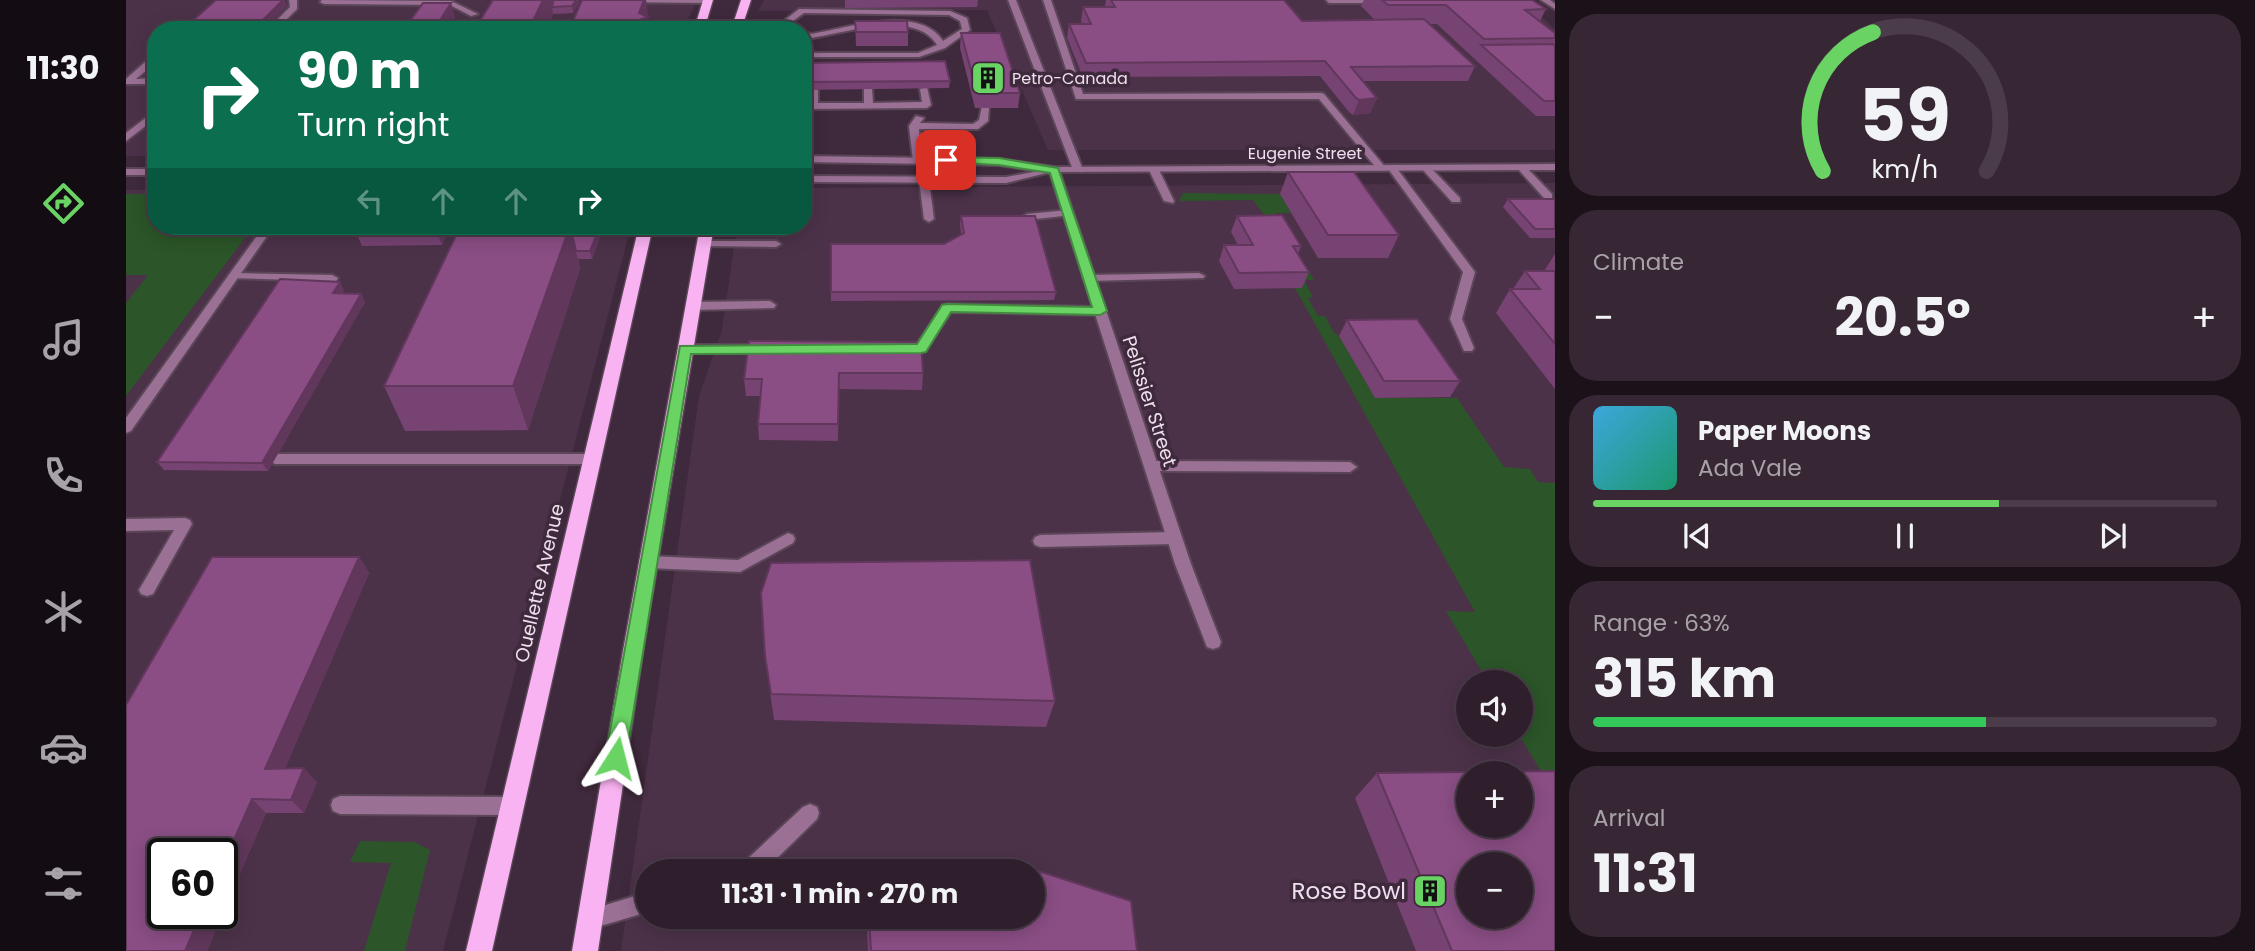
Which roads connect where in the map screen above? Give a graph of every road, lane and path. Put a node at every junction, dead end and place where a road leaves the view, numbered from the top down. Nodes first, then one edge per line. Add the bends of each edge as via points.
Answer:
1 (293, 0) edge
2 (326, 0) edge
3 (605, 0) edge
4 (707, 0) edge
5 (747, 0) edge
6 (1012, 0) edge
7 (1047, 0) edge
8 (1329, 1) edge
9 (1396, 1) edge
10 (1531, 2) edge
11 (1550, 4) edge
12 (928, 12) junction
13 (474, 14) dead end
14 (280, 21) edge
15 (701, 21) edge
16 (739, 21) edge
17 (788, 21) edge
18 (921, 26) junction
19 (812, 36) edge
20 (942, 46) junction
21 (919, 55) junction
22 (812, 58) edge
23 (147, 65) edge
24 (921, 69) edge
25 (147, 82) edge
26 (868, 89) edge
27 (924, 89) edge
28 (814, 90) edge
29 (812, 95) edge
30 (927, 105) junction
31 (812, 106) edge
32 (869, 106) junction
33 (985, 108) edge
34 (147, 120) edge
35 (914, 126) junction
36 (126, 138) edge
37 (812, 159) edge
38 (916, 159) junction
39 (1521, 167) junction
40 (1555, 167) edge
41 (1386, 168) junction
42 (1426, 168) junction
43 (1054, 170) junction
44 (1078, 170) junction
45 (1154, 170) junction
46 (126, 172) edge
47 (147, 172) edge
48 (812, 179) edge
49 (924, 180) junction
50 (1548, 196) edge
51 (1456, 200) dead end
52 (1169, 201) dead end
53 (1068, 213) junction
54 (1027, 217) edge
55 (929, 219) dead end
56 (263, 235) edge
57 (644, 235) edge
58 (706, 235) edge
59 (704, 244) junction
60 (776, 244) dead end
61 (234, 276) junction
62 (1199, 276) dead end
63 (1089, 278) junction
64 (326, 289) edge
65 (770, 304) dead end
66 (693, 306) junction
67 (1100, 311) junction
68 (893, 348) edge
69 (1468, 348) dead end
70 (685, 349) junction
71 (782, 349) edge
72 (126, 428) edge
73 (275, 459) dead end
74 (593, 459) junction
75 (1151, 466) junction
76 (1350, 467) dead end
77 (126, 525) edge
78 (1174, 538) junction
79 (788, 539) dead end
80 (1040, 541) dead end
81 (648, 562) junction
82 (147, 590) dead end
83 (1213, 642) dead end
84 (340, 805) dead end
85 (512, 806) junction
86 (810, 813) dead end
87 (762, 859) edge
88 (635, 906) edge
89 (590, 919) junction
90 (479, 951) edge
91 (585, 951) edge

1 - 14 street via 294,7
2 - 13 street via 452,3
3 - 4 street
4 - 15 main road
5 - 16 main road
6 - 44 street
7 - 41 street via 1079,97 1321,96
8 - 9 street
10 - 11 street
12 - 17 street via 802,12
12 - 18 street
12 - 20 street via 950,13 964,20 967,34
18 - 19 street via 892,24
18 - 20 street via 935,33
20 - 21 street
21 - 22 street
21 - 24 street
23 - 25 street via 128,82
26 - 32 street
27 - 30 street
28 - 29 street
30 - 32 street via 896,101
30 - 35 street
31 - 32 street via 841,102
33 - 35 street via 983,121 975,127
34 - 36 street
35 - 38 street
37 - 38 street, Eugenie Street
38 - 43 street, Eugenie Street via 999,162
39 - 40 street, Eugenie Street
39 - 42 street, Eugenie Street
39 - 50 street
41 - 42 street, Eugenie Street
41 - 45 street, Eugenie Street
41 - 69 street via 1469,272 1456,319
42 - 51 street
43 - 44 street, Eugenie Street
43 - 49 street, Eugenie Street via 1006,180
43 - 53 street, Pelissier Street
44 - 45 street, Eugenie Street
45 - 52 street
46 - 47 street
48 - 49 street, Eugenie Street
49 - 55 street
53 - 54 street
53 - 63 street, Pelissier Street
56 - 61 street
57 - 74 main road, Ouellette Avenue
58 - 59 main road
59 - 60 street
59 - 66 main road
61 - 64 street via 332,278
61 - 72 street
62 - 63 street
63 - 67 street, Pelissier Street
65 - 66 street
66 - 70 main road
67 - 68 street via 947,308 921,348
67 - 75 street, Pelissier Street
70 - 71 street
70 - 81 main road
73 - 74 street
74 - 85 main road, Ouellette Avenue
75 - 76 street
75 - 78 street, Pelissier Street
77 - 82 street via 185,524
78 - 80 street
78 - 83 street, Pelissier Street
79 - 81 street via 740,566
81 - 89 main road
84 - 85 street
85 - 90 main road, Ouellette Avenue
86 - 87 street
88 - 89 street
89 - 91 main road

